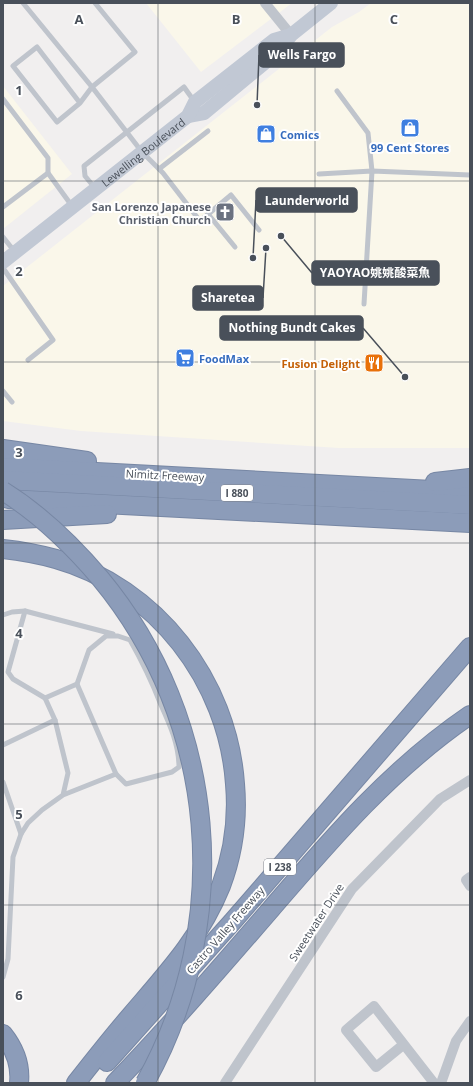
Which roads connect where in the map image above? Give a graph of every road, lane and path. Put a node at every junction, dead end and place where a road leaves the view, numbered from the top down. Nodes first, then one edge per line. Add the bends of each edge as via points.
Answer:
1 (23, 3) edge
2 (95, 3) edge
3 (265, 3) edge
4 (331, 3) edge
5 (291, 35) junction
6 (92, 87) junction
7 (337, 91) dead end
8 (3, 99) edge
9 (195, 102) junction
10 (80, 103) junction
11 (188, 116) junction
12 (208, 131) dead end
13 (127, 133) junction
14 (142, 152) junction
15 (159, 169) junction
16 (372, 171) junction
17 (48, 173) junction
18 (319, 174) dead end
19 (470, 175) edge
20 (95, 189) junction
21 (73, 206) junction
22 (3, 207) edge
23 (208, 214) junction
24 (259, 230) dead end
25 (3, 237) edge
26 (234, 247) dead end
27 (6, 261) edge
28 (364, 304) dead end
29 (28, 360) dead end
30 (3, 391) edge
31 (12, 402) dead end
32 (3, 449) edge
33 (3, 467) edge
34 (470, 478) edge
35 (3, 480) edge
36 (286, 481) junction
37 (391, 488) junction
38 (3, 491) edge
39 (470, 492) edge
40 (3, 498) edge
41 (470, 505) edge
42 (212, 509) junction
43 (384, 518) junction
44 (3, 520) edge
45 (470, 523) edge
46 (470, 534) edge
47 (3, 549) edge
48 (24, 611) junction
49 (3, 614) edge
50 (118, 636) junction
51 (470, 647) edge
52 (77, 684) junction
53 (45, 698) junction
54 (470, 715) edge
55 (54, 720) junction
56 (3, 745) edge
57 (116, 774) junction
58 (470, 780) edge
59 (3, 782) edge
60 (62, 795) junction
61 (21, 834) junction
62 (470, 877) edge
63 (470, 886) edge
64 (3, 977) edge
65 (470, 1021) edge
66 (3, 1034) edge
67 (403, 1045) junction
68 (19, 1083) edge
69 (76, 1083) edge
70 (86, 1083) edge
71 (115, 1083) edge
72 (145, 1083) edge
73 (225, 1083) edge
74 (434, 1083) edge
75 (441, 1083) edge

1 - 6 lane
2 - 6 lane via 135,52
3 - 5 street
4 - 5 main road, Lewelling Boulevard
5 - 9 main road, Lewelling Boulevard via 274,40
5 - 11 main road, Lewelling Boulevard via 279,51 204,113
6 - 10 lane
6 - 13 lane
7 - 16 lane via 368,133
8 - 17 lane via 48,158
9 - 11 main road, Lewelling Boulevard
9 - 13 lane via 184,87
10 - 10 lane via 57,122 13,66 37,47
11 - 14 main road, Lewelling Boulevard
12 - 15 lane
13 - 14 lane
13 - 20 lane via 84,166 85,176
14 - 15 lane
14 - 20 main road, Lewelling Boulevard
15 - 23 lane via 200,220
16 - 18 lane
16 - 19 lane
16 - 28 lane
17 - 21 lane
17 - 22 lane
20 - 21 main road, Lewelling Boulevard
21 - 27 main road, Lewelling Boulevard
23 - 24 lane via 231,195
23 - 26 lane
25 - 27 lane
27 - 29 lane via 53,340
30 - 31 lane
32 - 36 highway via 82,461 194,467
33 - 36 highway, Nimitz Freeway / I 880
34 - 37 highway
35 - 41 highway, I 880
36 - 37 highway, Nimitz Freeway / I 880
37 - 39 highway, Nimitz Freeway / I 880
38 - 72 highway, bridge via 60,535 92,568 120,604 159,670 174,704 188,748 202,838 198,930 180,1004 167,1039
40 - 42 highway, I 880
42 - 43 highway, I 880
42 - 44 highway
43 - 45 highway, I 880
43 - 46 highway
47 - 69 highway via 34,553 76,566 115,585 153,613 184,647 206,682 217,704 231,749 236,818 233,840 221,884 203,924 176,963
48 - 49 lane
48 - 50 lane
48 - 53 lane via 8,672 13,678
50 - 52 lane via 106,636 89,650
50 - 57 lane via 130,640 146,668 172,729 179,767 172,772 126,784
51 - 70 highway, Castro Valley Freeway / I 238 via 228,927
52 - 53 lane
52 - 57 lane
53 - 55 lane
54 - 71 highway, Castro Valley Freeway / I 238 via 411,761 351,818 202,990
55 - 56 lane
55 - 60 lane via 68,773
57 - 60 lane
58 - 73 street, Sweetwater Drive via 440,799 352,888
59 - 61 lane
60 - 61 lane via 28,823
61 - 64 lane via 13,856 8,959
62 - 63 street via 466,880
65 - 75 street via 456,1041
66 - 68 highway via 15,1051
67 - 67 street via 374,1006 346,1030 376,1067
67 - 74 street

